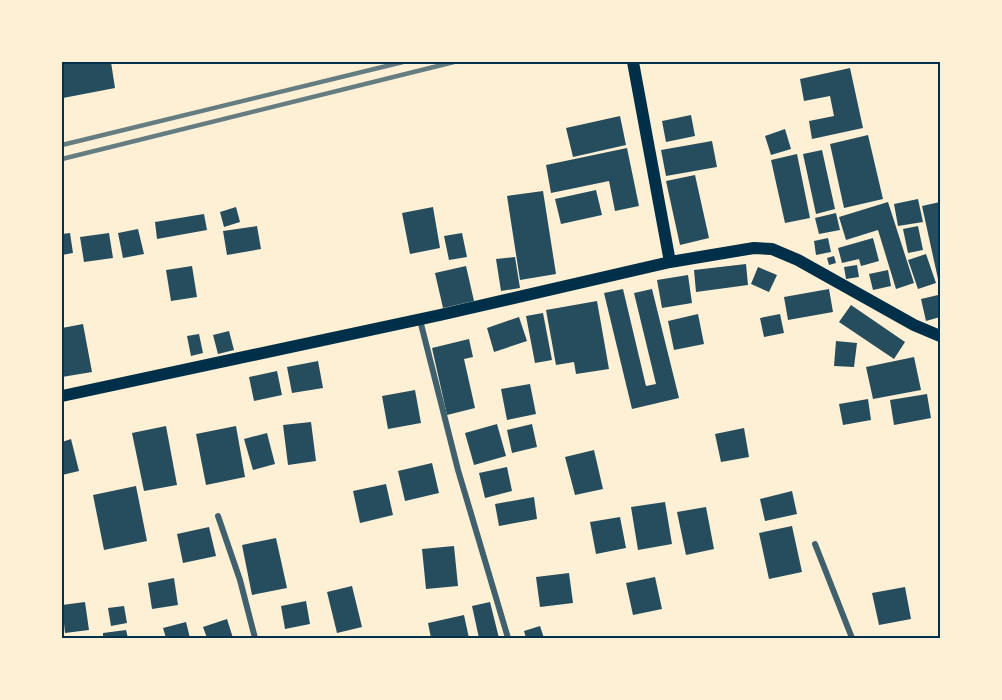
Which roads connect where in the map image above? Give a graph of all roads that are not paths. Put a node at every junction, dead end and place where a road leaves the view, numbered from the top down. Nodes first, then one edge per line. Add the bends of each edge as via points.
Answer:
1 (633, 62) edge
2 (670, 262) junction
3 (420, 319) junction
4 (940, 336) edge
5 (62, 396) edge
6 (218, 516) dead end
7 (815, 544) dead end
8 (255, 639) edge
9 (508, 639) edge
10 (852, 639) edge

1 - 2 main road
2 - 3 main road
2 - 4 main road via 754,248 772,249
3 - 5 main road
3 - 9 street via 458,470
6 - 8 street
7 - 10 street

